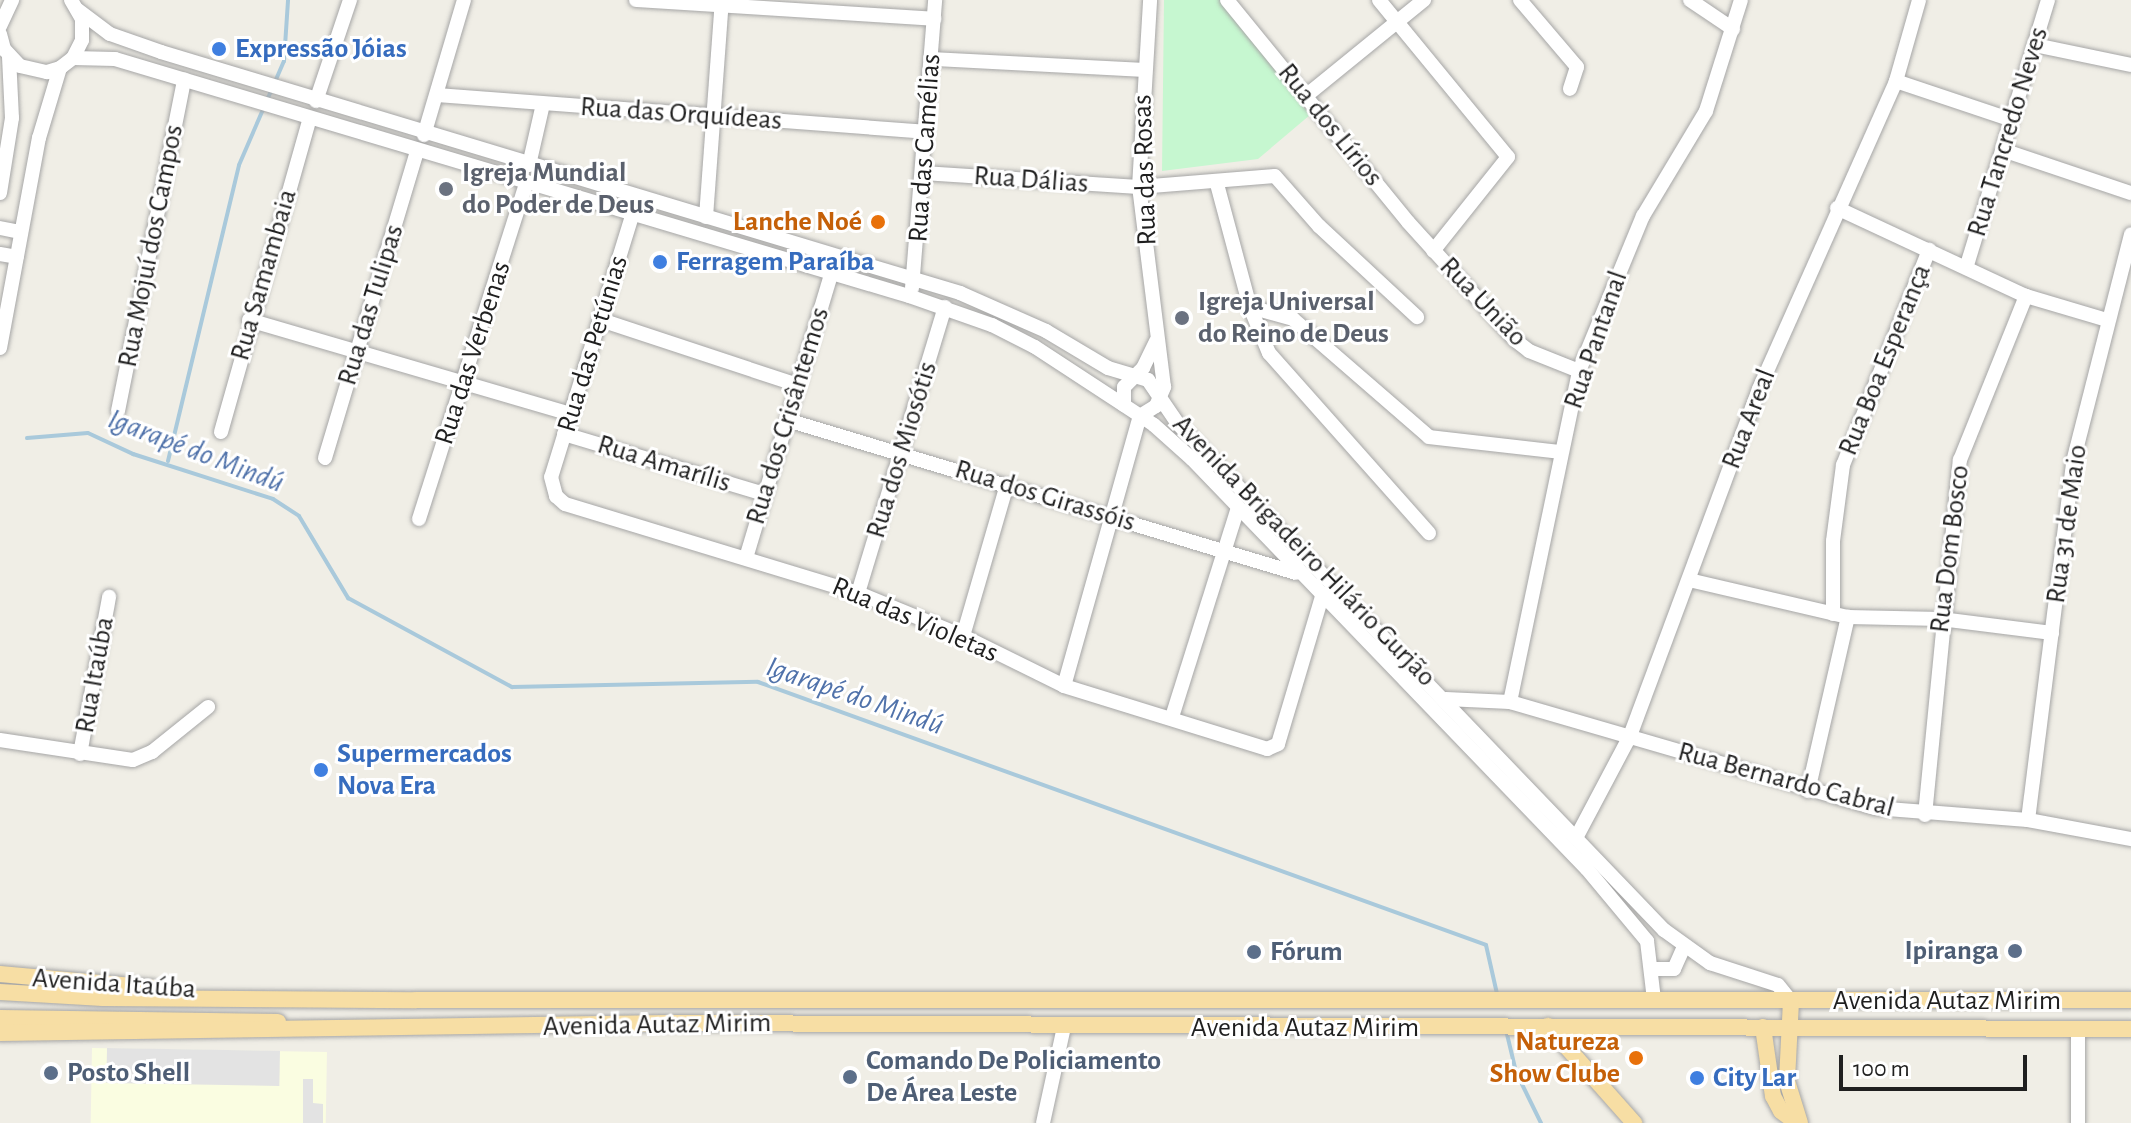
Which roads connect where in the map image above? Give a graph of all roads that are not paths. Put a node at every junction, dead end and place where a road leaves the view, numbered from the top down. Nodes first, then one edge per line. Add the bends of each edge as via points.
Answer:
1 (12, 0) edge
2 (350, 0) edge
3 (464, 0) edge
4 (636, 0) edge
5 (935, 0) edge
6 (1150, 0) edge
7 (1227, 0) edge
8 (1379, 0) edge
9 (1424, 0) edge
10 (1520, 0) edge
11 (1690, 0) edge
12 (1741, 0) edge
13 (1919, 0) edge
14 (2048, 0) edge
15 (73, 3) edge
16 (722, 3) edge
17 (934, 19) junction
18 (1397, 22) junction
19 (0, 26) edge
20 (1733, 29) junction
21 (0, 38) edge
22 (2035, 45) junction
23 (9, 57) junction
24 (73, 58) junction
25 (933, 59) junction
26 (2131, 65) edge
27 (60, 68) junction
28 (1143, 70) junction
29 (184, 80) junction
30 (1896, 81) junction
31 (1570, 89) dead end
32 (437, 95) junction
33 (1307, 95) junction
34 (316, 101) junction
35 (543, 104) junction
36 (310, 118) junction
37 (715, 118) junction
38 (2009, 119) junction
39 (925, 132) junction
40 (424, 135) junction
41 (2003, 150) junction
42 (417, 152) junction
43 (529, 165) junction
44 (923, 173) junction
45 (1217, 184) junction
46 (525, 186) junction
47 (1139, 187) junction
48 (0, 193) edge
49 (2131, 193) edge
50 (1837, 208) junction
51 (632, 216) junction
52 (706, 217) junction
53 (0, 228) edge
54 (21, 232) junction
55 (2131, 234) edge
56 (1929, 250) junction
57 (1433, 251) junction
58 (0, 254) edge
59 (17, 257) junction
60 (1967, 265) junction
61 (831, 274) junction
62 (915, 279) junction
63 (909, 296) junction
64 (2026, 296) junction
65 (945, 307) junction
66 (1250, 307) junction
67 (1417, 317) dead end
68 (249, 320) junction
69 (601, 320) junction
70 (2107, 320) junction
71 (1156, 341) junction
72 (0, 348) edge
73 (357, 349) junction
74 (1579, 371) junction
75 (1136, 376) junction
76 (465, 382) junction
77 (797, 385) junction
78 (1160, 395) junction
79 (1124, 405) junction
80 (118, 411) dead end
81 (571, 414) junction
82 (1140, 416) junction
83 (787, 420) junction
84 (221, 432) dead end
85 (564, 434) junction
86 (1561, 452) junction
87 (902, 453) junction
88 (325, 458) dead end
89 (553, 471) joint
90 (1007, 485) junction
91 (764, 494) junction
92 (1238, 508) junction
93 (1115, 517) junction
94 (419, 519) dead end
95 (1429, 533) dead end
96 (1223, 549) junction
97 (746, 558) junction
98 (1301, 575) junction
99 (1689, 580) junction
100 (858, 593) junction
101 (1322, 596) junction
102 (109, 597) dead end
103 (1840, 616) junction
104 (1941, 619) junction
105 (2052, 633) junction
106 (963, 636) junction
107 (1064, 686) junction
108 (1446, 699) junction
109 (1510, 702) junction
110 (208, 707) dead end
111 (1172, 717) junction
112 (1630, 736) junction
113 (0, 740) edge
114 (80, 754) junction
115 (1808, 791) junction
116 (1925, 815) junction
117 (2028, 820) junction
118 (1576, 838) junction
119 (2131, 839) edge
120 (1684, 947) junction
121 (1654, 969) junction
122 (0, 974) edge
123 (0, 992) edge
124 (227, 996) junction
125 (1654, 1000) junction
126 (2131, 1000) edge
127 (1791, 1001) junction
128 (0, 1018) edge
129 (1548, 1026) junction
130 (1792, 1026) junction
131 (1064, 1027) junction
132 (1763, 1027) junction
133 (2078, 1029) junction
134 (2131, 1029) edge
135 (314, 1031) junction
136 (0, 1033) edge
137 (1633, 1122) edge
138 (1043, 1123) edge
139 (1798, 1123) edge
140 (2078, 1123) edge

1 - 19 street
2 - 34 street
3 - 32 street
4 - 16 street
5 - 17 street, Rua das Camélias
6 - 28 street, Rua das Rosas
7 - 33 street, Rua dos Lírios
8 - 18 street
9 - 18 street
10 - 31 street via 1577,67
11 - 20 street
12 - 20 street, Rua Pantanal
13 - 30 street, Rua Areal
14 - 22 street, Rua Tancredo Neves
15 - 24 street via 82,40
15 - 34 street, Avenida Brigadeiro Hilário Gurjão via 125,40
16 - 17 street
16 - 37 street
17 - 25 street, Rua das Camélias
18 - 33 street
18 - 57 street via 1508,157
20 - 74 street, Rua Pantanal via 1706,111 1643,216
21 - 23 street
22 - 26 street
22 - 38 street, Rua Tancredo Neves
23 - 27 street via 33,71
23 - 48 street via 13,103
24 - 27 street
24 - 29 street, Avenida Brigadeiro Hilário Gurjão via 105,57
25 - 28 street
25 - 39 street, Rua das Camélias
27 - 54 street via 39,138
28 - 47 street, Rua das Rosas
29 - 36 street, Avenida Brigadeiro Hilário Gurjão
29 - 80 street, Rua Mojuí dos Campos
30 - 38 street
30 - 50 street, Rua Areal
32 - 35 street, Rua das Orquídeas
32 - 40 street
33 - 57 street, Rua dos Lírios
34 - 40 street, Avenida Brigadeiro Hilário Gurjão
35 - 37 street, Rua das Orquídeas
35 - 43 street
36 - 42 street, Avenida Brigadeiro Hilário Gurjão
36 - 68 street, Rua Samambaia
37 - 39 street, Rua das Orquídeas
37 - 52 street
38 - 41 street, Rua Tancredo Neves
39 - 44 street, Rua das Camélias
40 - 43 street, Avenida Brigadeiro Hilário Gurjão
41 - 49 street
41 - 60 street, Rua Tancredo Neves
42 - 46 street, Avenida Brigadeiro Hilário Gurjão
42 - 73 street, Rua das Tulipas
43 - 52 street, Avenida Brigadeiro Hilário Gurjão
44 - 47 street, Rua Dálias
44 - 62 street, Rua das Camélias
45 - 47 street, Rua Dálias
45 - 66 street
45 - 67 street, Rua Dálias via 1264,175 1282,180 1319,226
46 - 51 street, Avenida Brigadeiro Hilário Gurjão
46 - 76 street, Rua das Verbenas
47 - 71 street, Rua das Rosas
50 - 56 street
50 - 99 street, Rua Areal via 1759,389
51 - 61 street, Avenida Brigadeiro Hilário Gurjão
51 - 69 street, Rua das Petúnias
52 - 62 street, Avenida Brigadeiro Hilário Gurjão
53 - 54 street
54 - 59 street
55 - 70 street, Rua 31 de Maio
56 - 60 street
56 - 103 street, Rua Boa Esperança via 1843,465 1833,541
57 - 74 street, Rua União via 1521,346
58 - 59 street
59 - 72 street
60 - 64 street
61 - 63 street, Avenida Brigadeiro Hilário Gurjão
61 - 77 street, Rua dos Crisântemos
62 - 63 street, Rua das Camélias
62 - 75 street, Avenida Brigadeiro Hilário Gurjão via 1004,310 1108,368
63 - 65 street, Avenida Brigadeiro Hilário Gurjão
64 - 70 street
64 - 104 street, Rua Dom Bosco via 1960,460
65 - 79 street, Avenida Brigadeiro Hilário Gurjão via 1035,347
65 - 87 street, Rua dos Miosótis
66 - 86 street via 1293,319 1411,425 1442,441
66 - 95 street via 1261,340 1278,366
68 - 73 street
68 - 84 street, Rua Samambaia
69 - 77 street
69 - 81 street, Rua das Petúnias
70 - 105 street, Rua 31 de Maio via 2073,462
71 - 75 street
71 - 78 street, Rua das Rosas via 1164,387
73 - 76 street
73 - 88 street, Rua das Tulipas
74 - 86 street, Rua Pantanal
75 - 78 street, Avenida Brigadeiro Hilário Gurjão via 1148,380
75 - 79 street via 1124,387
76 - 81 street
76 - 94 street, Rua das Verbenas
77 - 83 street, Rua dos Crisântemos
78 - 82 street via 1156,406
78 - 108 street, Avenida Brigadeiro Hilário Gurjão via 1178,424
79 - 82 street, Avenida Brigadeiro Hilário Gurjão
81 - 85 street, Rua das Petúnias
82 - 92 street, Avenida Brigadeiro Hilário Gurjão via 1192,459
82 - 93 street
83 - 87 street, Rua dos Girassóis
83 - 91 street, Rua dos Crisântemos
85 - 89 street, Rua das Petúnias
85 - 91 street, Rua Amarílis
86 - 109 street, Rua Pantanal
87 - 90 street, Rua dos Girassóis
87 - 100 street, Rua dos Miosótis
89 - 97 street, Rua das Violetas via 552,488 565,504
90 - 93 street, Rua dos Girassóis
90 - 106 street
91 - 97 street, Rua dos Crisântemos
92 - 96 street
92 - 98 street, Avenida Brigadeiro Hilário Gurjão
93 - 96 street, Rua dos Girassóis
93 - 107 street
96 - 98 street, Rua dos Girassóis
96 - 111 street
97 - 100 street, Rua das Violetas
98 - 101 street, Avenida Brigadeiro Hilário Gurjão
99 - 103 street
99 - 112 street, Rua Areal
100 - 106 street, Rua das Violetas
101 - 111 street, Rua das Violetas via 1275,748
101 - 121 street, Avenida Brigadeiro Hilário Gurjão via 1638,925
102 - 114 street, Rua Itaúba
103 - 104 street
103 - 115 street, Rua Boa Esperança
104 - 105 street
104 - 116 street, Rua Dom Bosco
105 - 117 street, Rua 31 de Maio
106 - 107 street, Rua das Violetas
107 - 111 street, Rua das Violetas
108 - 109 street, Rua Bernardo Cabral
108 - 118 street, Avenida Brigadeiro Hilário Gurjão
109 - 112 street, Rua Bernardo Cabral
110 - 114 street, Rua Itaúba via 145,756 117,760
112 - 115 street, Rua Bernardo Cabral
112 - 118 street, Rua Areal
113 - 114 street, Rua Itaúba
115 - 116 street, Rua Bernardo Cabral
116 - 117 street, Rua Bernardo Cabral
117 - 119 street, Rua Bernardo Cabral
118 - 120 street, Avenida Brigadeiro Hilário Gurjão
120 - 121 street via 1674,969
120 - 127 street, Avenida Brigadeiro Hilário Gurjão via 1710,963 1778,985
121 - 125 street, Avenida Brigadeiro Hilário Gurjão
122 - 124 main road, Avenida Itaúba
123 - 124 main road
124 - 125 main road, Avenida Autaz Mirim
125 - 127 main road, Avenida Autaz Mirim
126 - 127 main road, Avenida Autaz Mirim
127 - 130 main road
128 - 135 main road via 283,1022
129 - 131 main road, Avenida Autaz Mirim
129 - 132 main road, Avenida Autaz Mirim
129 - 137 main road
130 - 132 main road, Avenida Autaz Mirim
130 - 133 main road, Avenida Autaz Mirim
130 - 139 main road via 1787,1081
131 - 135 main road, Avenida Autaz Mirim via 670,1023
131 - 138 street
132 - 139 main road via 1773,1096 1781,1111
133 - 134 main road, Avenida Autaz Mirim
133 - 140 street
135 - 136 main road, Avenida Autaz Mirim

